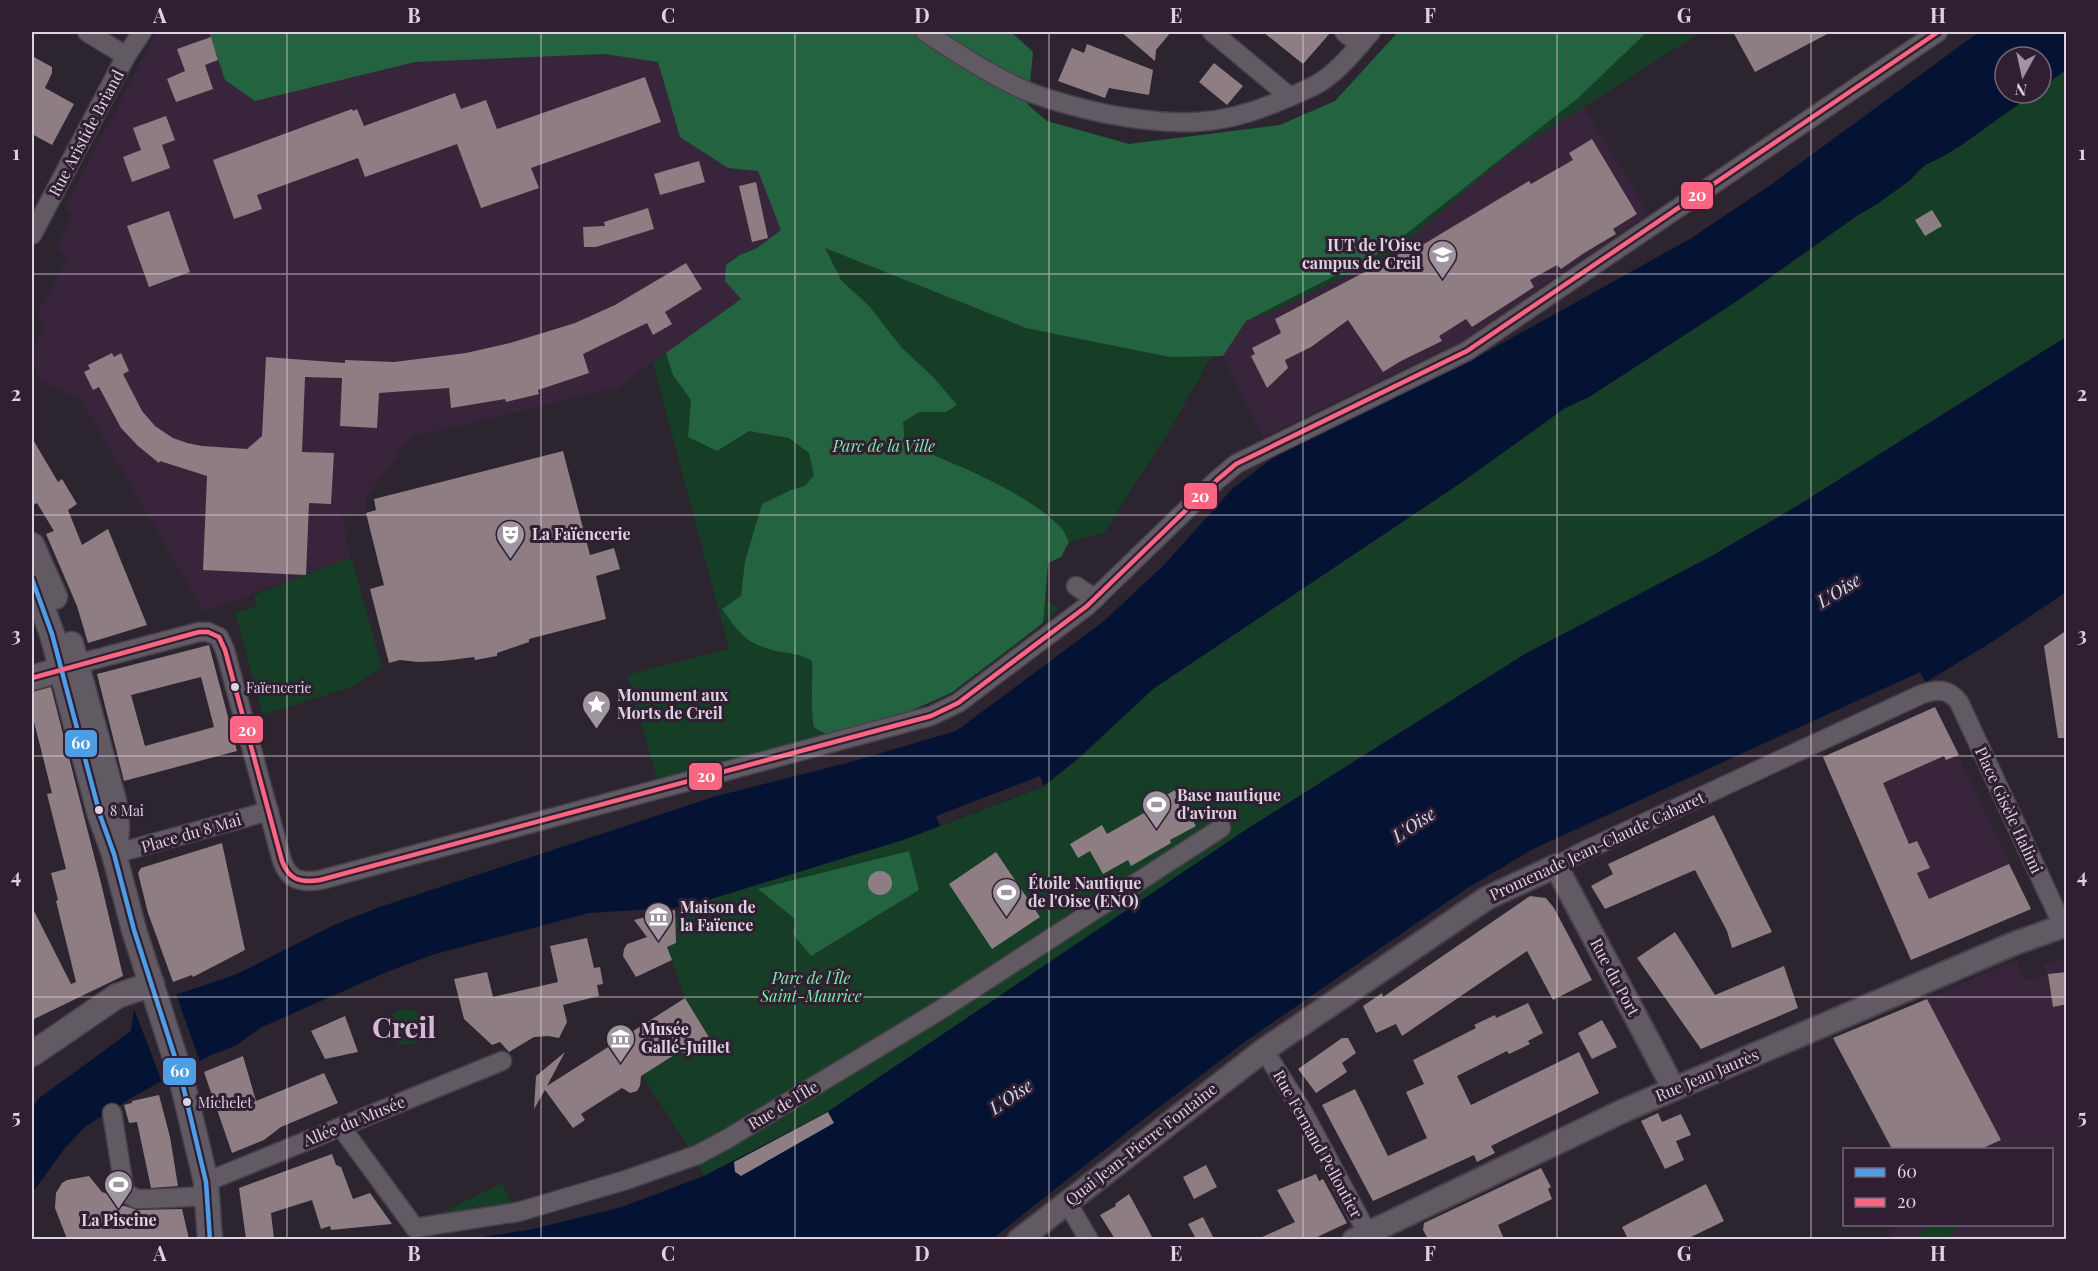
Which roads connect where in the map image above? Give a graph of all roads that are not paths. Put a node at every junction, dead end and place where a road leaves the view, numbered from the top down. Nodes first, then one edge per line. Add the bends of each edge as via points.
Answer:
1 (87, 32) edge
2 (142, 32) edge
3 (926, 32) edge
4 (1212, 32) edge
5 (1344, 32) edge
6 (1938, 32) edge
7 (1365, 38) edge
8 (126, 56) junction
9 (1290, 97) junction
10 (32, 235) edge
11 (32, 545) edge
12 (32, 579) edge
13 (1076, 586) dead end
14 (1095, 599) junction
15 (69, 667) junction
16 (32, 678) edge
17 (1953, 695) joint
18 (269, 811) junction
19 (1221, 828) dead end
20 (114, 854) junction
21 (1556, 866) junction
22 (2065, 926) edge
23 (155, 993) junction
24 (1264, 1050) junction
25 (32, 1054) edge
26 (502, 1061) dead end
27 (1674, 1089) junction
28 (112, 1113) dead end
29 (340, 1127) junction
30 (207, 1189) junction
31 (1067, 1202) junction
32 (1364, 1237) edge
33 (210, 1239) edge
34 (1019, 1239) edge
35 (1089, 1239) edge

1 - 8 street
2 - 8 street, Rue Aristide Briand
3 - 9 street via 985,70 1040,96 1087,110 1153,121 1207,122
4 - 9 street
5 - 7 street
6 - 14 street via 1467,351 1236,464
7 - 9 street via 1327,77
8 - 10 street, Rue Aristide Briand
11 - 15 main road via 58,605
12 - 15 main road
13 - 14 street
14 - 18 street via 940,713 320,880 302,882 290,876 282,861
15 - 16 main road
15 - 18 street via 200,632 219,637
15 - 20 main road via 114,801
17 - 21 street, Promenade Jean-Claude Cabaret via 1941,690 1922,694
17 - 22 street, Place Gisèle Halimi
18 - 20 street, Place du 8 Mai
19 - 29 street, Rue de l'Île via 945,1007 686,1160 518,1212 415,1228
20 - 23 main road
21 - 24 street, Promenade Jean-Claude Cabaret via 1486,898
21 - 27 street, Rue du Port
22 - 27 street, Rue Jean Jaurès via 2013,944
23 - 25 main road via 117,996
23 - 30 main road via 180,1073
24 - 31 street, Quai Jean-Pierre Fontaine
24 - 32 street, Rue Fernand Pelloutier via 1303,1112
26 - 29 street, Allée du Musée
27 - 32 street, Rue Jean Jaurès
28 - 30 street, Allée du Musée via 125,1193 130,1197 147,1199
29 - 30 street, Allée du Musée
30 - 33 main road
31 - 34 street, Quai Jean-Pierre Fontaine
31 - 35 street

